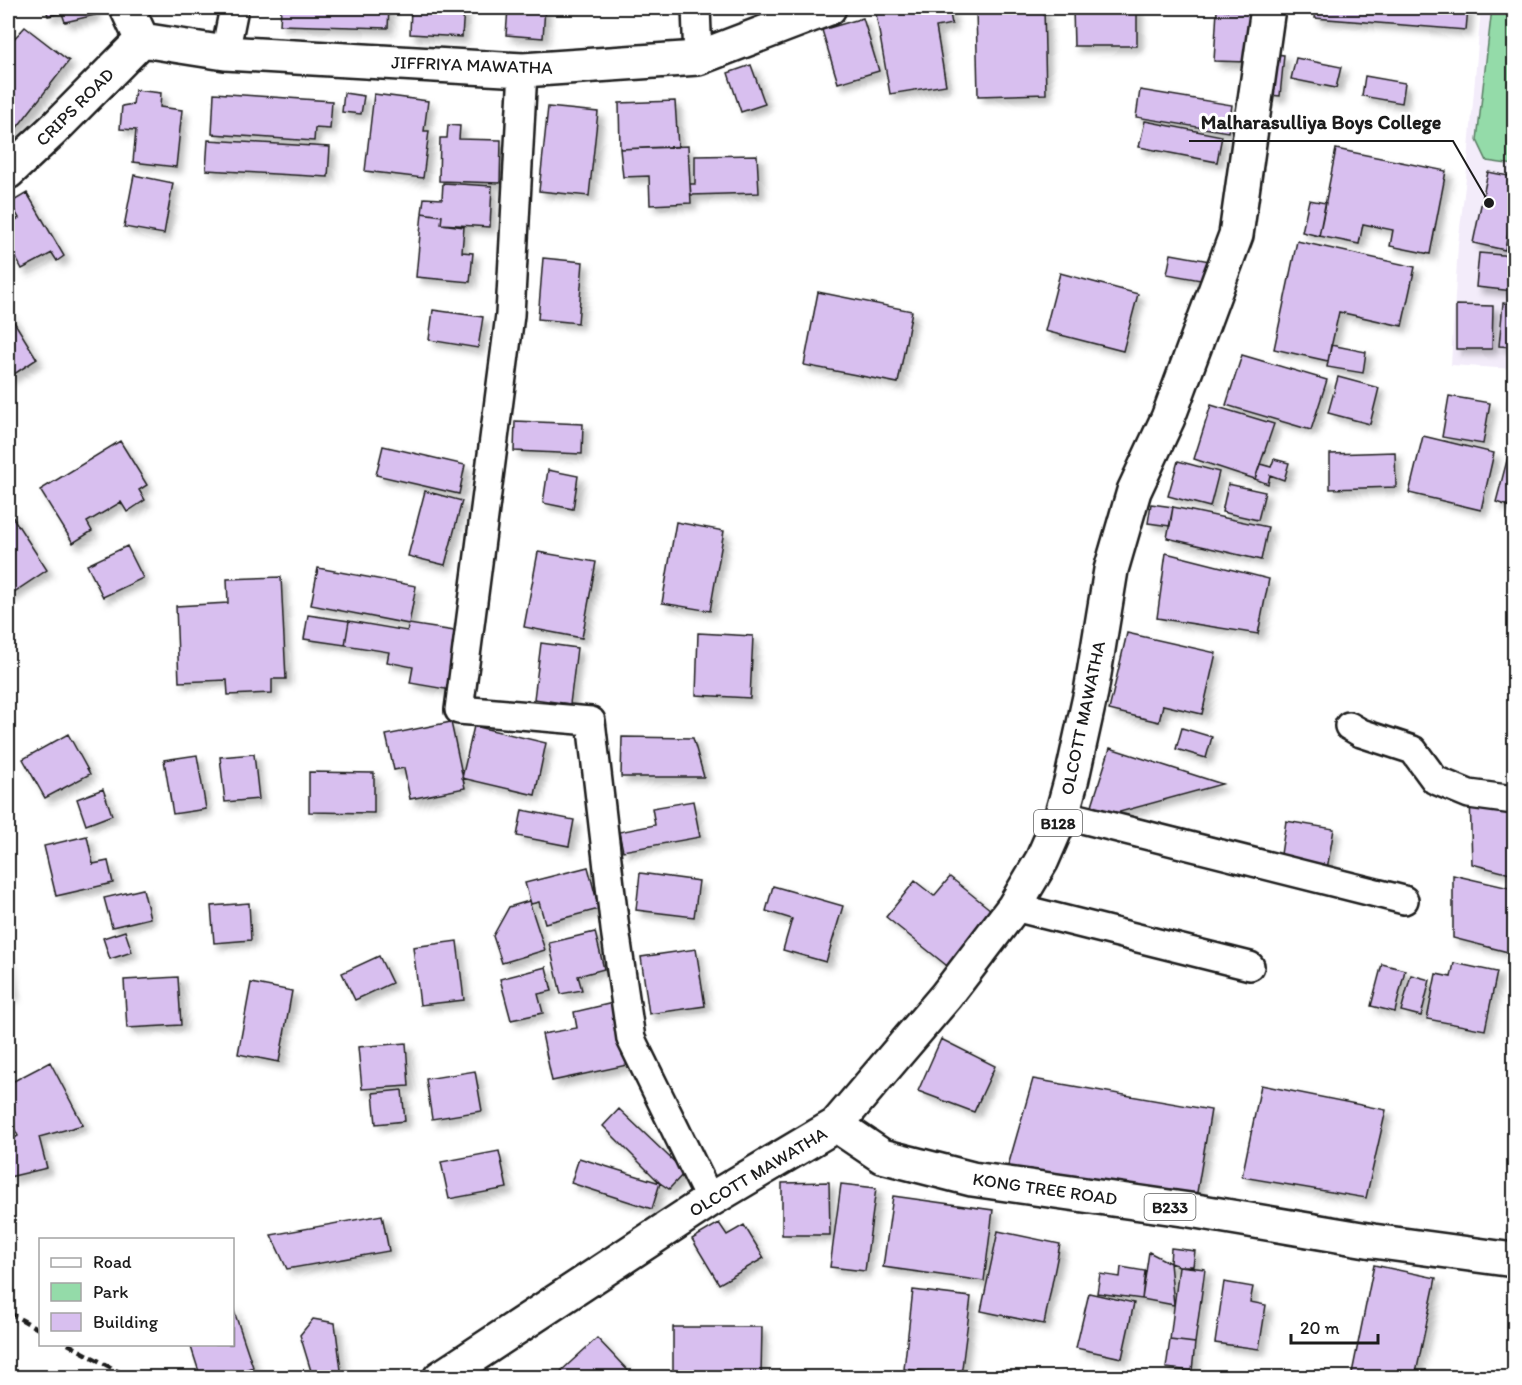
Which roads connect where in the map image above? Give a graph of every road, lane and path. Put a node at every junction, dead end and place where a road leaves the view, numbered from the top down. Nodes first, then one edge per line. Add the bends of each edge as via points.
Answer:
1 (127, 8) edge
2 (234, 8) edge
3 (696, 8) edge
4 (830, 8) edge
5 (1268, 8) edge
6 (142, 40) junction
7 (225, 52) junction
8 (698, 58) junction
9 (523, 70) junction
10 (8, 172) edge
11 (1350, 726) dead end
12 (1515, 800) edge
13 (1062, 814) junction
14 (1404, 900) dead end
15 (1014, 907) junction
16 (1250, 966) dead end
17 (836, 1125) junction
18 (710, 1200) junction
19 (1515, 1260) edge
20 (440, 1377) edge

1 - 6 main road
2 - 7 street
3 - 8 street
4 - 8 main road, JIFFRIYA MAWATHA
5 - 13 main road, OLCOTT MAWATHA / B128 via 1236,235 1168,418 1134,490 1111,570 1091,692
6 - 7 main road, JIFFRIYA MAWATHA
6 - 10 main road, CRIPS ROAD
7 - 9 main road, JIFFRIYA MAWATHA
8 - 9 main road, JIFFRIYA MAWATHA
9 - 18 street via 510,315 459,710 591,721 631,1039
11 - 12 street via 1413,750 1435,780 1469,794
13 - 14 street
13 - 15 main road, OLCOTT MAWATHA / B128 via 1042,860
15 - 16 street
15 - 17 main road, OLCOTT MAWATHA / B128 via 946,996
17 - 18 main road, OLCOTT MAWATHA / B128
17 - 19 main road, KONG TREE ROAD / B233 via 882,1156 972,1179
18 - 20 main road, OLCOTT MAWATHA / B128

